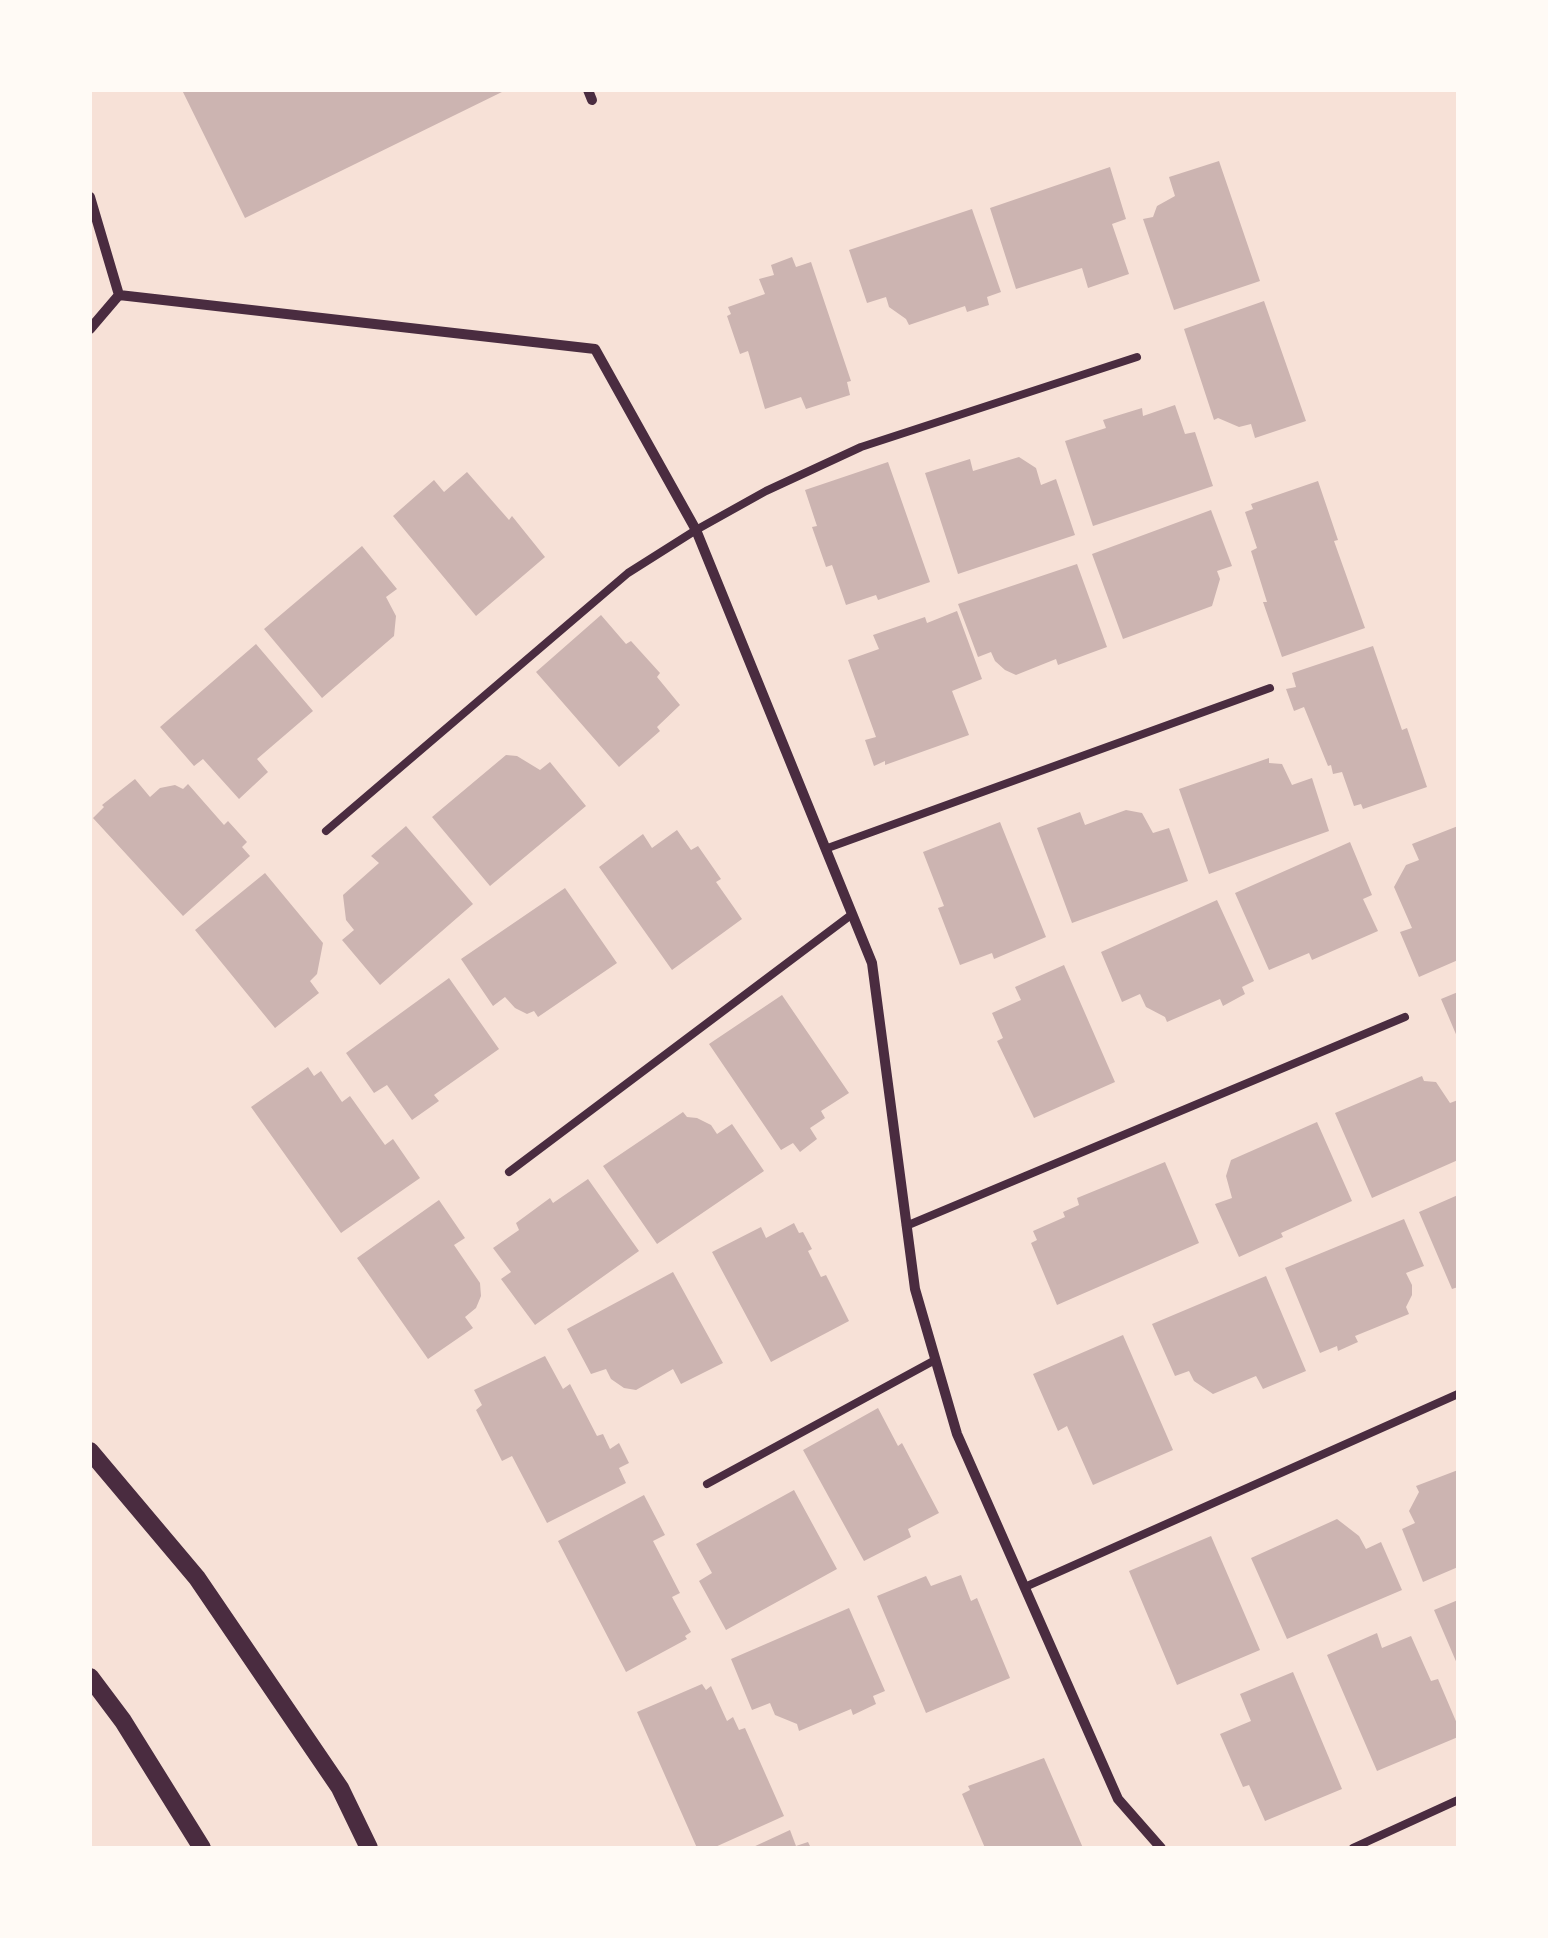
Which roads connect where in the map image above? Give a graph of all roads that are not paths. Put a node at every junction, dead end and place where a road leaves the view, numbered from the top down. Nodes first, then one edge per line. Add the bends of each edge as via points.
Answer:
1 (90, 197) edge
2 (119, 294) junction
3 (90, 330) edge
4 (1137, 356) dead end
5 (696, 530) junction
6 (1270, 688) dead end
7 (326, 831) dead end
8 (825, 849) junction
9 (851, 915) junction
10 (1405, 1018) dead end
11 (509, 1172) dead end
12 (906, 1226) junction
13 (935, 1360) junction
14 (1458, 1394) edge
15 (90, 1451) edge
16 (707, 1484) dead end
17 (1025, 1587) junction
18 (90, 1677) edge
19 (1458, 1800) edge
20 (202, 1848) edge
21 (369, 1848) edge
22 (1161, 1848) edge
23 (1353, 1848) edge

1 - 2 street
2 - 3 street
2 - 5 street via 595,350
4 - 5 lane via 861,447
5 - 7 lane via 628,573
5 - 8 street
6 - 8 lane
8 - 9 street
9 - 11 lane
9 - 12 street via 872,963
10 - 12 lane
12 - 13 street
13 - 16 lane
13 - 17 street via 957,1434
14 - 17 lane
15 - 21 street via 197,1578 340,1788
17 - 22 street via 1118,1799
18 - 20 street
19 - 23 lane

